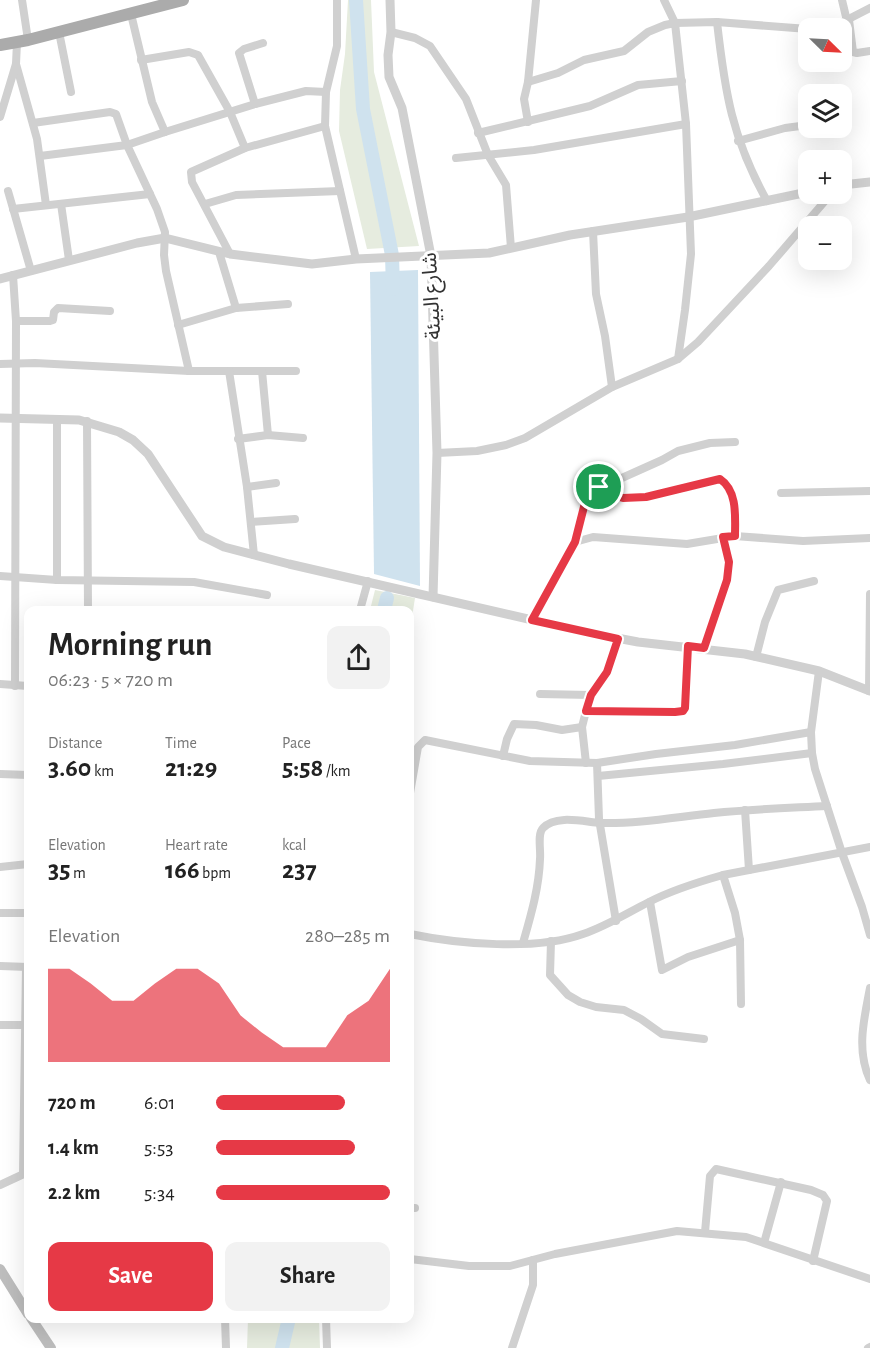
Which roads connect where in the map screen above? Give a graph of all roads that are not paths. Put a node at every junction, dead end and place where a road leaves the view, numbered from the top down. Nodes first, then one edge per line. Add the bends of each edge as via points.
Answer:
1 (22, 0) edge
2 (183, 0) edge
3 (337, 0) edge
4 (390, 0) edge
5 (536, 0) edge
6 (664, 0) edge
7 (842, 0) edge
8 (870, 8) edge
9 (131, 14) junction
10 (847, 18) edge
11 (852, 18) edge
12 (717, 22) junction
13 (675, 23) junction
14 (798, 28) edge
15 (59, 32) junction
16 (391, 32) junction
17 (23, 41) junction
18 (263, 43) dead end
19 (0, 45) edge
20 (852, 45) edge
21 (870, 51) edge
22 (141, 60) junction
23 (16, 64) junction
24 (682, 81) junction
25 (528, 82) junction
26 (71, 92) dead end
27 (326, 92) junction
28 (255, 104) junction
29 (230, 112) junction
30 (0, 117) edge
31 (528, 122) junction
32 (33, 123) junction
33 (686, 124) junction
34 (325, 126) junction
35 (798, 126) edge
36 (165, 132) junction
37 (478, 133) junction
38 (738, 141) junction
39 (127, 145) junction
40 (245, 148) junction
41 (488, 155) junction
42 (40, 156) junction
43 (456, 158) dead end
44 (870, 182) edge
45 (852, 184) edge
46 (8, 191) dead end
47 (340, 191) junction
48 (150, 194) junction
49 (798, 194) edge
50 (767, 201) junction
51 (61, 204) junction
52 (205, 204) junction
53 (822, 204) edge
54 (46, 205) junction
55 (13, 209) junction
56 (688, 217) junction
57 (593, 231) junction
58 (165, 238) junction
59 (511, 248) junction
60 (219, 252) junction
61 (230, 254) junction
62 (431, 256) junction
63 (356, 259) junction
64 (69, 260) junction
65 (31, 271) junction
66 (13, 275) junction
67 (0, 279) edge
68 (288, 304) dead end
69 (236, 308) junction
70 (110, 311) dead end
71 (16, 321) junction
72 (178, 326) junction
73 (678, 359) junction
74 (0, 364) edge
75 (16, 364) junction
76 (189, 371) junction
77 (229, 371) junction
78 (262, 371) junction
79 (296, 371) dead end
80 (612, 387) junction
81 (0, 418) edge
82 (15, 418) junction
83 (57, 419) junction
84 (87, 421) junction
85 (268, 435) junction
86 (303, 438) dead end
87 (238, 439) junction
88 (735, 442) dead end
89 (437, 453) junction
90 (276, 483) dead end
91 (247, 487) junction
92 (599, 487) junction
93 (870, 491) edge
94 (781, 493) dead end
95 (295, 519) dead end
96 (251, 522) junction
97 (735, 536) junction
98 (723, 537) junction
99 (870, 538) edge
100 (575, 542) junction
101 (254, 555) junction
102 (0, 576) edge
103 (15, 576) junction
104 (57, 580) junction
105 (88, 580) junction
106 (368, 581) junction
107 (814, 581) dead end
108 (870, 594) edge
109 (267, 595) dead end
110 (433, 597) junction
111 (88, 606) edge
112 (361, 606) edge
113 (532, 620) junction
114 (618, 639) junction
115 (688, 646) junction
116 (704, 648) junction
117 (756, 657) junction
118 (819, 671) junction
119 (0, 684) edge
120 (15, 686) junction
121 (24, 686) edge
122 (870, 691) edge
123 (540, 694) dead end
124 (591, 695) junction
125 (586, 711) junction
126 (582, 727) junction
127 (810, 732) junction
128 (812, 753) junction
129 (503, 756) junction
130 (586, 763) junction
131 (597, 763) junction
132 (414, 770) edge
133 (0, 774) edge
134 (24, 775) edge
135 (598, 776) junction
136 (827, 806) junction
137 (745, 810) junction
138 (600, 823) junction
139 (870, 847) edge
140 (842, 853) junction
141 (24, 864) edge
142 (0, 867) edge
143 (749, 870) junction
144 (723, 875) junction
145 (650, 902) junction
146 (0, 913) edge
147 (24, 913) edge
148 (616, 921) junction
149 (414, 935) edge
150 (870, 935) edge
151 (740, 940) junction
152 (551, 941) junction
153 (523, 943) junction
154 (0, 966) edge
155 (24, 967) edge
156 (870, 988) edge
157 (741, 1004) dead end
158 (0, 1025) edge
159 (24, 1025) edge
160 (704, 1039) dead end
161 (870, 1080) edge
162 (24, 1174) edge
163 (781, 1182) junction
164 (0, 1185) edge
165 (705, 1232) junction
166 (764, 1243) junction
167 (414, 1259) edge
168 (533, 1260) junction
169 (813, 1261) junction
170 (0, 1269) edge
171 (870, 1279) edge
172 (24, 1308) edge
173 (34, 1323) edge
174 (225, 1323) edge
175 (326, 1323) edge
176 (51, 1348) edge
177 (226, 1348) edge
178 (327, 1348) edge
179 (512, 1348) edge

1 - 17 street
2 - 9 main road
3 - 27 street via 337,46
4 - 16 street, شارع البيئة
5 - 25 street
6 - 13 street
7 - 10 street
8 - 11 street
9 - 15 main road
9 - 22 street
12 - 13 street
12 - 14 street
12 - 38 street via 724,81
13 - 24 street
13 - 25 street via 648,32 624,51 584,60
15 - 17 main road
15 - 26 street
16 - 37 street via 430,46 466,99
16 - 62 street, شارع البيئة via 389,77 402,108
17 - 19 main road
17 - 23 street
18 - 28 street via 239,53
20 - 21 street via 857,53
22 - 29 street via 189,52 198,55
22 - 36 street
23 - 30 street
23 - 32 street
24 - 31 street via 638,85 590,106
24 - 33 street
25 - 31 street via 524,99
27 - 28 street via 306,91
27 - 34 street
28 - 29 street
29 - 36 street
29 - 40 street
31 - 37 street
32 - 39 street via 114,113
32 - 42 street
33 - 41 street
33 - 56 street
34 - 40 street
34 - 47 street
35 - 38 street
36 - 39 street
37 - 41 street
38 - 50 street
39 - 42 street
39 - 48 street
40 - 52 street via 190,172
41 - 43 street
41 - 59 street via 506,185
42 - 54 street
44 - 45 street
46 - 55 street
47 - 52 street via 236,195
47 - 63 street
48 - 51 street
48 - 58 street
49 - 50 street
50 - 56 street
51 - 54 street
51 - 64 street
52 - 61 street
53 - 73 street via 706,334
54 - 55 street
55 - 65 street
56 - 57 street
56 - 73 street via 691,254
57 - 59 street
57 - 80 street via 596,294
58 - 60 street
58 - 64 street
58 - 72 street via 164,255
59 - 62 street
60 - 61 street
60 - 69 street
61 - 63 street via 312,264
62 - 63 street
62 - 89 street, شارع البيئة
64 - 65 street
65 - 66 street
66 - 67 street
66 - 71 street
68 - 69 street
69 - 72 street
70 - 71 street via 58,308 50,321
71 - 75 street
72 - 76 street
73 - 80 street
74 - 75 street
75 - 76 street
75 - 82 street
76 - 77 street
77 - 78 street
77 - 87 street
78 - 79 street
78 - 85 street
80 - 89 street via 525,438 477,451
81 - 82 street
82 - 83 street
82 - 103 street
83 - 84 street
83 - 104 street
84 - 101 street via 120,432 142,447 202,536
84 - 105 street
85 - 86 street
85 - 87 street
87 - 91 street
88 - 92 street via 678,451
89 - 110 street, شارع البيئة
90 - 91 street
91 - 96 street
92 - 97 street via 614,496 646,497 720,479 727,484 735,505
92 - 100 street via 588,491
93 - 94 street
95 - 96 street
96 - 101 street
97 - 98 street
97 - 99 street via 803,542
98 - 100 street via 687,544 592,537
98 - 116 street via 729,562 727,580
100 - 113 street
101 - 106 street
102 - 103 street
103 - 104 street
103 - 120 street
104 - 105 street
105 - 109 street via 194,582
105 - 111 street
106 - 110 street
106 - 112 street
107 - 117 street via 778,590
108 - 122 street
110 - 113 street
113 - 114 street
114 - 115 street
114 - 124 street via 607,672
115 - 116 street
115 - 125 street via 683,711
116 - 117 street
117 - 118 street
118 - 122 street
118 - 127 street
119 - 120 street
120 - 121 street
123 - 124 street
124 - 125 street
125 - 126 street
126 - 129 street via 562,730 514,724
126 - 130 street
127 - 128 street
127 - 131 street
128 - 135 street
128 - 136 street
129 - 130 street
129 - 132 street via 425,740 418,747
130 - 131 street
131 - 135 street
133 - 134 street
135 - 138 street
136 - 137 street
136 - 140 street
137 - 138 street via 668,820
137 - 143 street
138 - 148 street
138 - 153 street via 566,819 542,829 540,873
139 - 140 street
140 - 143 street
140 - 150 street
141 - 142 street
143 - 144 street
144 - 145 street
144 - 151 street
145 - 148 street
145 - 151 street via 662,970
146 - 147 street
148 - 152 street
149 - 153 street via 471,942
151 - 157 street
152 - 153 street
152 - 160 street via 549,975 568,995 596,1007 624,1010 662,1034
154 - 155 street
156 - 161 street via 861,1047
158 - 159 street
162 - 164 street
163 - 165 street via 713,1170
163 - 166 street
163 - 169 street via 826,1197
165 - 166 street
165 - 168 street via 660,1233
166 - 169 street
167 - 168 street via 498,1268
168 - 179 street via 533,1285
169 - 171 street
170 - 172 main road
173 - 176 main road
174 - 177 street
175 - 178 street

